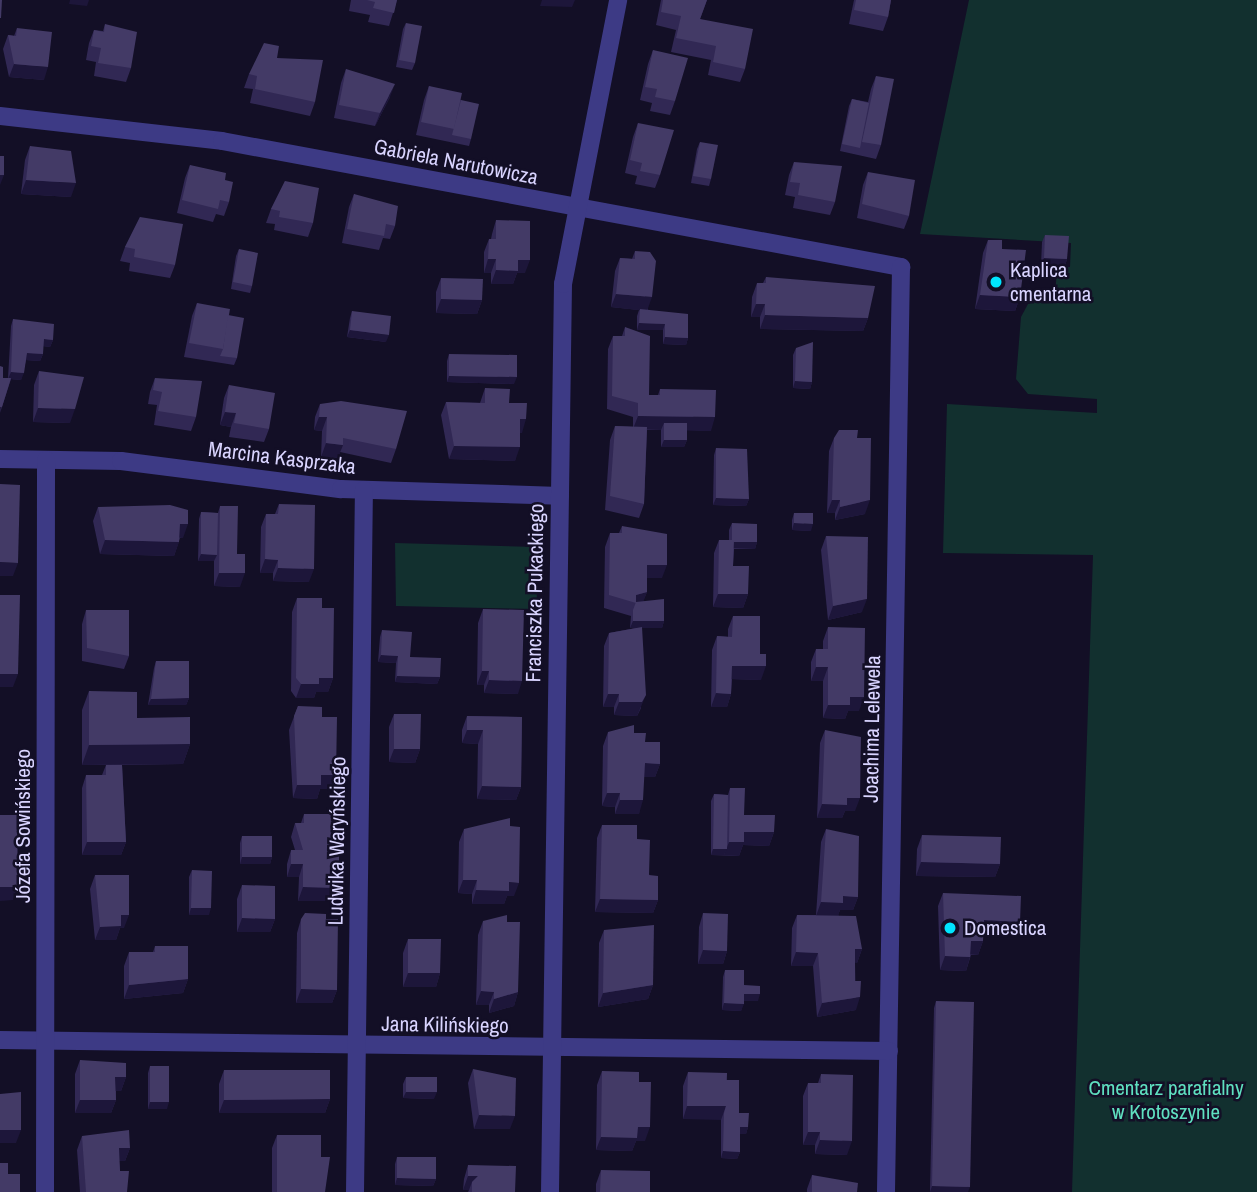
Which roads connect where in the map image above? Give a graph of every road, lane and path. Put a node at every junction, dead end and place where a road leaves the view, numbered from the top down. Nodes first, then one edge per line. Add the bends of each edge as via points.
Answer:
1 (618, 0) edge
2 (0, 116) edge
3 (576, 208) junction
4 (901, 267) joint
5 (0, 459) edge
6 (46, 460) junction
7 (364, 490) junction
8 (560, 496) junction
9 (0, 1040) edge
10 (46, 1040) junction
11 (358, 1045) junction
12 (551, 1049) junction
13 (889, 1051) junction
14 (45, 1192) edge
15 (355, 1192) edge
16 (550, 1192) edge
17 (886, 1192) edge

1 - 3 street, Franciszka Pukackiego
2 - 3 street, Gabriela Narutowicza via 222,141
3 - 4 street, Gabriela Narutowicza
3 - 8 street, Franciszka Pukackiego via 563,284
4 - 13 street, Joachima Lelewela
5 - 6 street, Marcina Kasprzaka
6 - 7 street, Marcina Kasprzaka via 121,461
6 - 10 street, Józefa Sowińskiego
7 - 8 street, Marcina Kasprzaka
7 - 11 street, Ludwika Waryńskiego
8 - 12 street, Franciszka Pukackiego
9 - 10 street, Jana Kilińskiego
10 - 11 street, Jana Kilińskiego
10 - 14 street, Józefa Sowińskiego
11 - 12 street, Jana Kilińskiego
11 - 15 street, Ludwika Waryńskiego
12 - 13 street, Jana Kilińskiego
12 - 16 street, Franciszka Pukackiego
13 - 17 street, Joachima Lelewela

